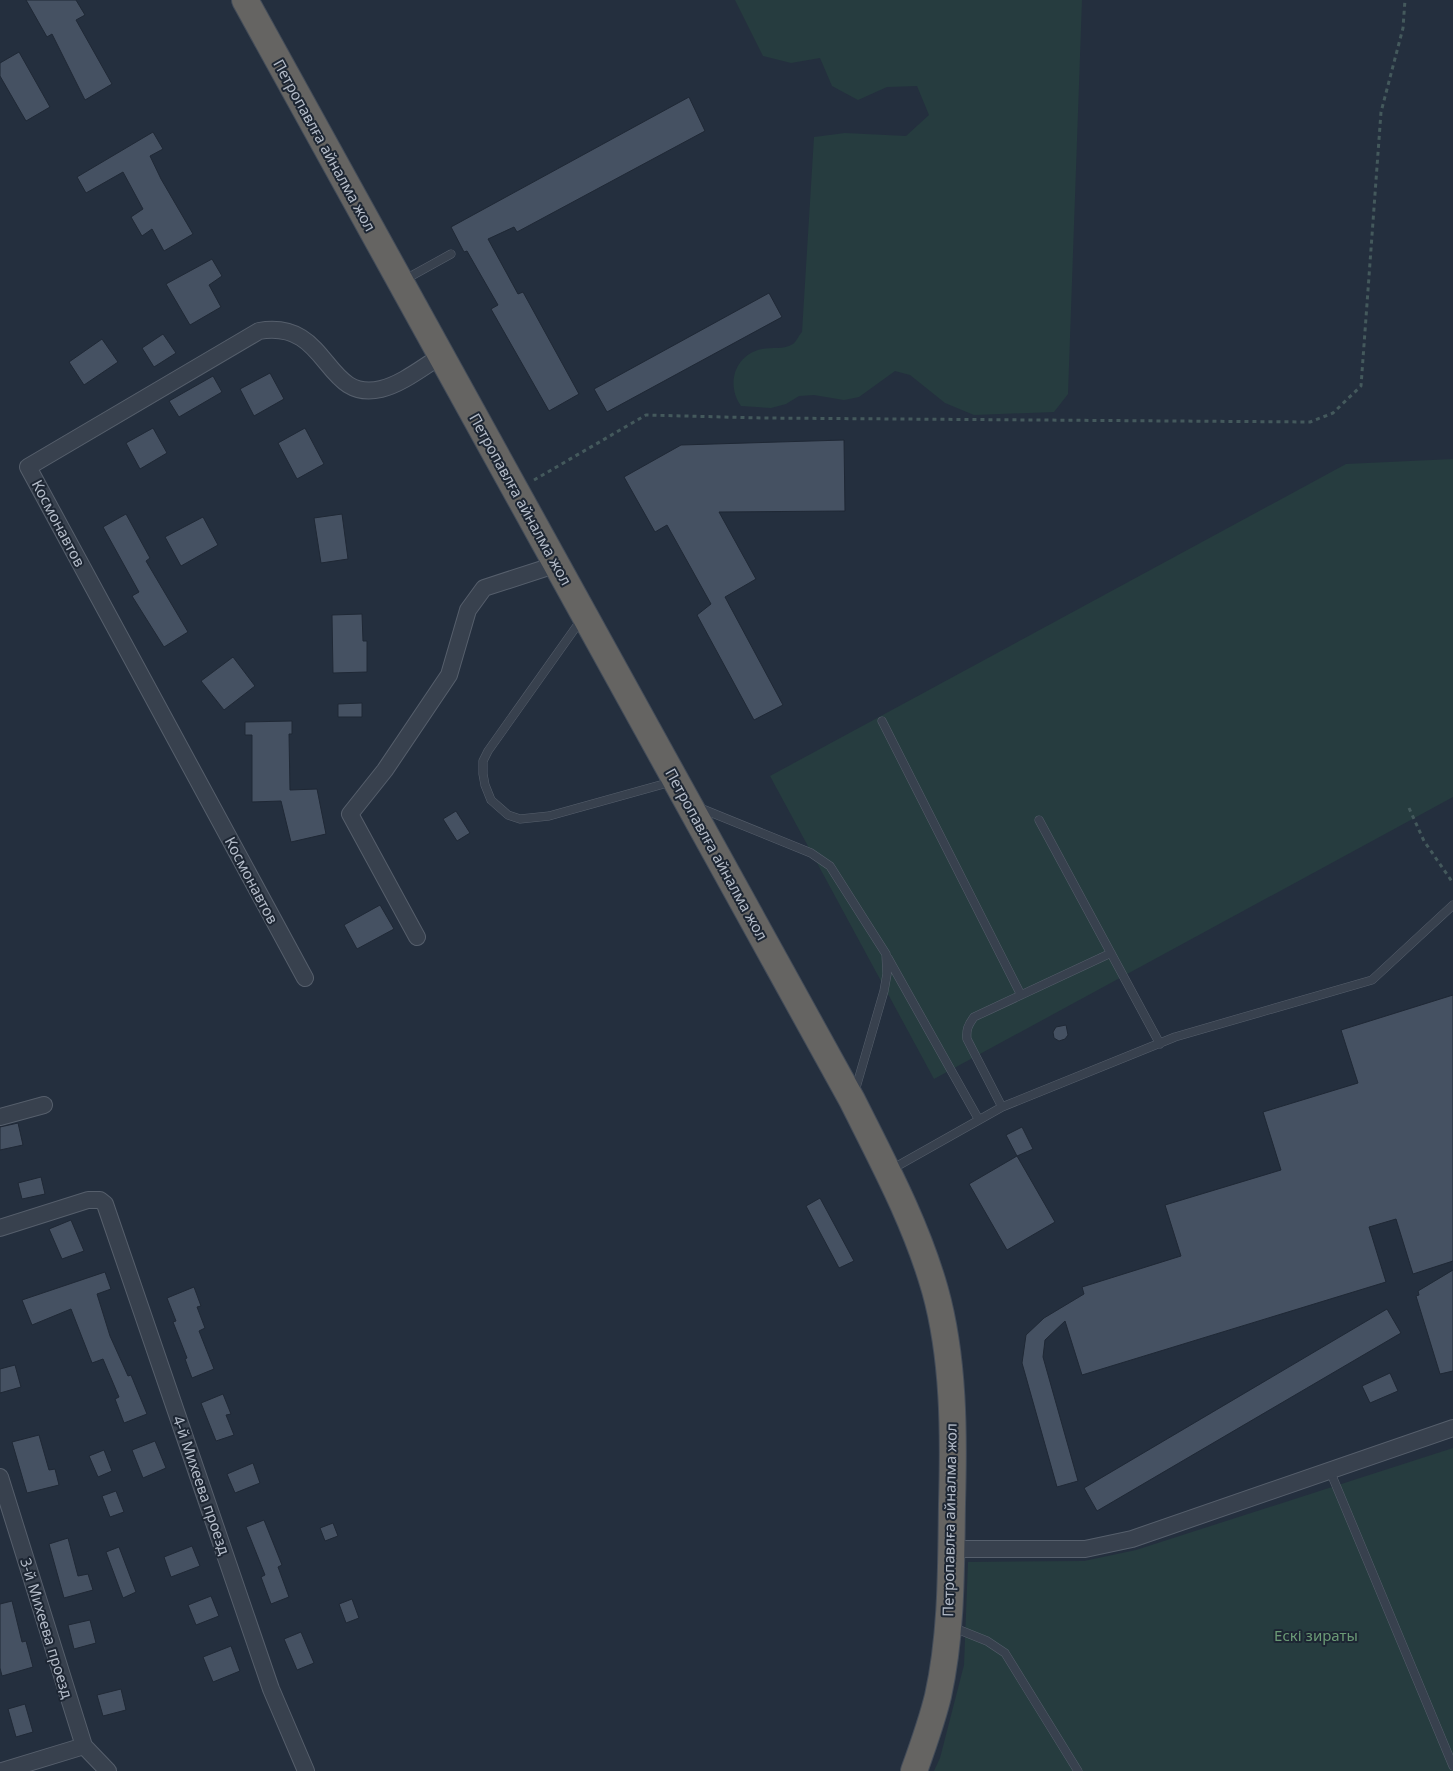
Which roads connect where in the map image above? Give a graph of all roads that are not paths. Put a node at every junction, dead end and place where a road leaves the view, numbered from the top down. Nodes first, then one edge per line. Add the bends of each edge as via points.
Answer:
1 (245, 0) edge
2 (451, 254) dead end
3 (400, 282) junction
4 (441, 356) junction
5 (558, 564) junction
6 (586, 614) junction
7 (882, 721) dead end
8 (677, 780) junction
9 (690, 804) junction
10 (1039, 820) dead end
11 (1453, 905) edge
12 (416, 937) dead end
13 (1111, 953) junction
14 (886, 954) junction
15 (305, 978) dead end
16 (1021, 995) junction
17 (1160, 1044) junction
18 (852, 1100) junction
19 (44, 1105) dead end
20 (1002, 1107) junction
21 (0, 1117) edge
22 (979, 1120) junction
23 (888, 1171) junction
24 (0, 1228) edge
25 (1453, 1428) edge
26 (1330, 1471) junction
27 (0, 1477) edge
28 (951, 1549) junction
29 (948, 1625) junction
30 (84, 1746) junction
31 (1453, 1766) edge
32 (2, 1771) edge
33 (108, 1771) edge
34 (306, 1771) edge
35 (914, 1771) edge
36 (1078, 1771) edge

1 - 3 highway, Петропавлға айналма жол
2 - 3 lane
3 - 4 highway, Петропавлға айналма жол
4 - 5 highway, Петропавлға айналма жол
4 - 15 street, Космонавтов via 390,386 372,391 358,390 346,386 308,342 284,330 259,331 28,466
5 - 6 highway, Петропавлға айналма жол
5 - 12 street via 484,588 468,610 449,675 385,770 350,814
6 - 8 highway, Петропавлға айналма жол
6 - 8 lane via 488,751 483,761 483,774 491,800 508,816 534,819
7 - 16 lane
8 - 9 highway, Петропавлға айналма жол
9 - 14 lane via 800,849 830,866
9 - 18 highway, Петропавлға айналма жол
10 - 13 lane
11 - 17 lane via 1372,980
13 - 16 lane
13 - 17 lane
14 - 18 lane via 884,991
14 - 22 lane
16 - 20 lane via 974,1017 966,1032
17 - 20 lane
18 - 23 highway, Петропавлға айналма жол
19 - 21 street
20 - 22 lane
22 - 23 lane
23 - 28 highway, Петропавлға айналма жол via 917,1236 935,1291 944,1335 953,1459
24 - 34 street, 4-й Михеева проезд via 88,1200 100,1200 108,1210 271,1690
25 - 26 street
26 - 28 street via 1132,1539 1085,1549
26 - 31 lane
27 - 30 street, 3-й Михеева проезд
28 - 29 highway, Петропавлға айналма жол
29 - 35 highway, Петропавлға айналма жол via 938,1696
29 - 36 lane via 987,1641 1005,1653
30 - 32 street
30 - 33 street, 3-й Михеева проезд

